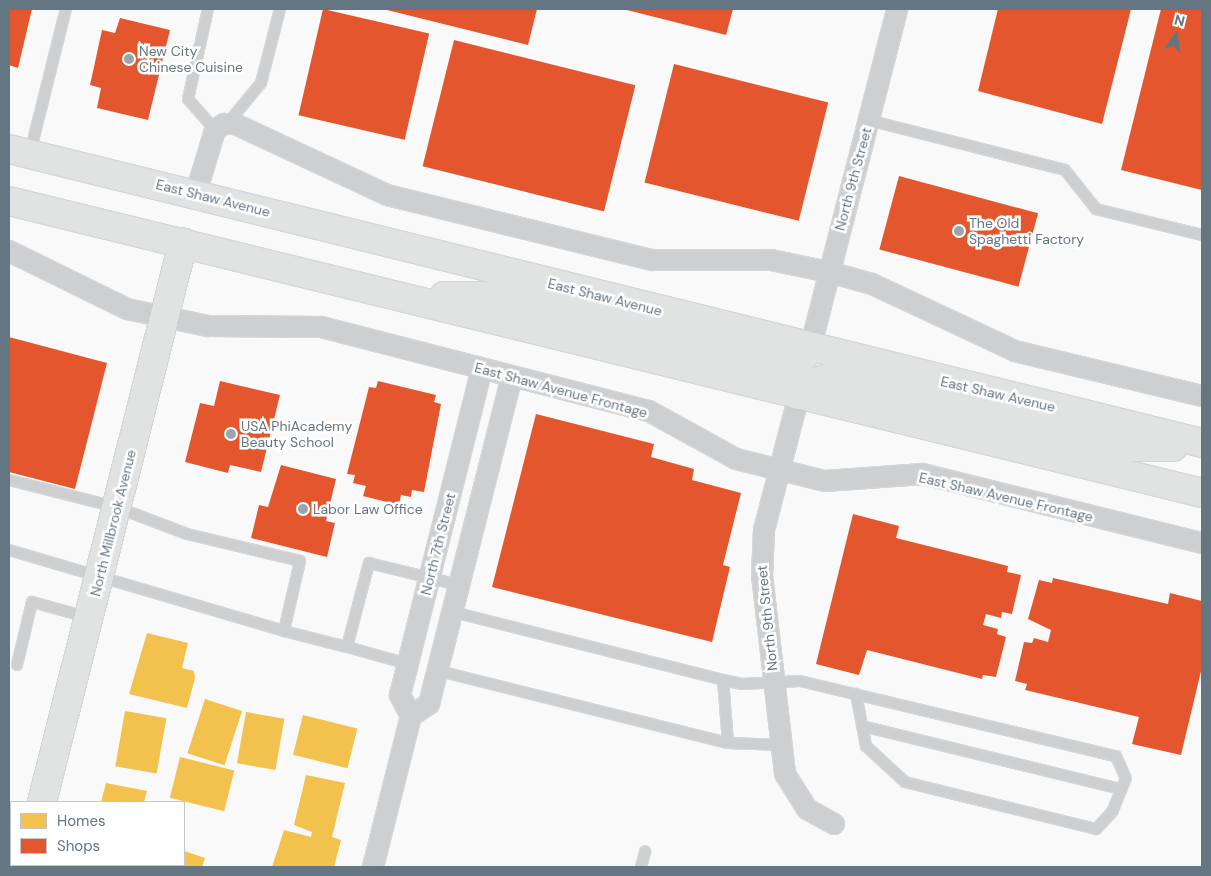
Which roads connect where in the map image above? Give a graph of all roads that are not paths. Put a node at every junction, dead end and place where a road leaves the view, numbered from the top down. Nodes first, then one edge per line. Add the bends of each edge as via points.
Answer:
1 (66, 9) edge
2 (208, 9) edge
3 (280, 9) edge
4 (897, 9) edge
5 (868, 120) junction
6 (221, 126) junction
7 (19, 151) edge
8 (196, 193) junction
9 (9, 201) edge
10 (1202, 235) edge
11 (183, 243) junction
12 (9, 251) edge
13 (829, 272) junction
14 (400, 296) junction
15 (164, 319) junction
16 (810, 350) junction
17 (482, 369) junction
18 (512, 377) junction
19 (799, 394) junction
20 (1202, 396) edge
21 (1202, 443) edge
22 (1202, 447) edge
23 (780, 470) junction
24 (9, 480) edge
25 (1202, 493) edge
26 (116, 507) junction
27 (1202, 543) edge
28 (9, 550) edge
29 (100, 578) junction
30 (430, 578) junction
31 (459, 585) junction
32 (453, 612) junction
33 (90, 618) junction
34 (284, 630) junction
35 (347, 647) junction
36 (408, 664) junction
37 (16, 665) dead end
38 (438, 671) junction
39 (723, 680) junction
40 (773, 681) junction
41 (856, 694) junction
42 (411, 716) junction
43 (862, 726) junction
44 (728, 743) junction
45 (781, 745) junction
46 (1121, 790) junction
47 (42, 801) edge
48 (834, 824) dead end
49 (645, 852) dead end
50 (373, 867) edge
51 (641, 867) edge

1 - 7 lane
2 - 6 lane via 188,99
3 - 6 lane via 262,83
4 - 5 street, North 9th Street
5 - 10 lane via 1065,170 1096,208
5 - 13 street, North 9th Street
6 - 8 street
6 - 13 street via 386,196 652,260 771,260
7 - 8 main road, East Shaw Avenue
8 - 16 main road, East Shaw Avenue
9 - 11 main road
11 - 14 main road
11 - 15 main road, North Millbrook Avenue
12 - 15 street, East Shaw Avenue Frontage via 120,306
13 - 16 street, North 9th Street
13 - 20 street via 872,284 1001,346
14 - 16 main road via 499,296 773,365 796,364
14 - 19 main road
15 - 17 street, East Shaw Avenue Frontage via 208,326 321,327
15 - 26 main road, North Millbrook Avenue
16 - 21 main road, East Shaw Avenue
17 - 18 street, East Shaw Avenue Frontage
17 - 30 street, North 7th Street
18 - 23 street, East Shaw Avenue Frontage via 649,412 736,459
18 - 31 street
19 - 22 main road via 810,383 833,377 1118,447
19 - 23 street, North 9th Street
19 - 25 main road
23 - 27 street, East Shaw Avenue Frontage via 825,481 923,474
23 - 40 street, North 9th Street via 761,552
24 - 26 lane
26 - 29 main road, North Millbrook Avenue
26 - 34 lane via 187,534 300,561
28 - 29 lane
29 - 33 main road, North Millbrook Avenue
29 - 34 lane
30 - 31 lane
30 - 35 lane via 369,563
30 - 36 street, North 7th Street
31 - 32 street
32 - 38 street
32 - 39 lane
33 - 37 lane via 32,602
33 - 47 main road, North Millbrook Avenue
34 - 35 lane
35 - 36 lane
36 - 42 street, North 7th Street via 400,695
38 - 42 street via 429,704
38 - 44 lane
39 - 40 lane via 742,684
39 - 44 lane
40 - 41 lane via 800,681
40 - 45 street, North 9th Street
41 - 43 lane
41 - 46 lane via 1116,756 1123,763 1126,778
42 - 50 street
43 - 46 lane
43 - 46 lane via 866,746 890,771 914,784 1096,829 1113,811
44 - 45 lane
45 - 48 street, North 9th Street via 785,774 795,793 807,809
49 - 51 lane

